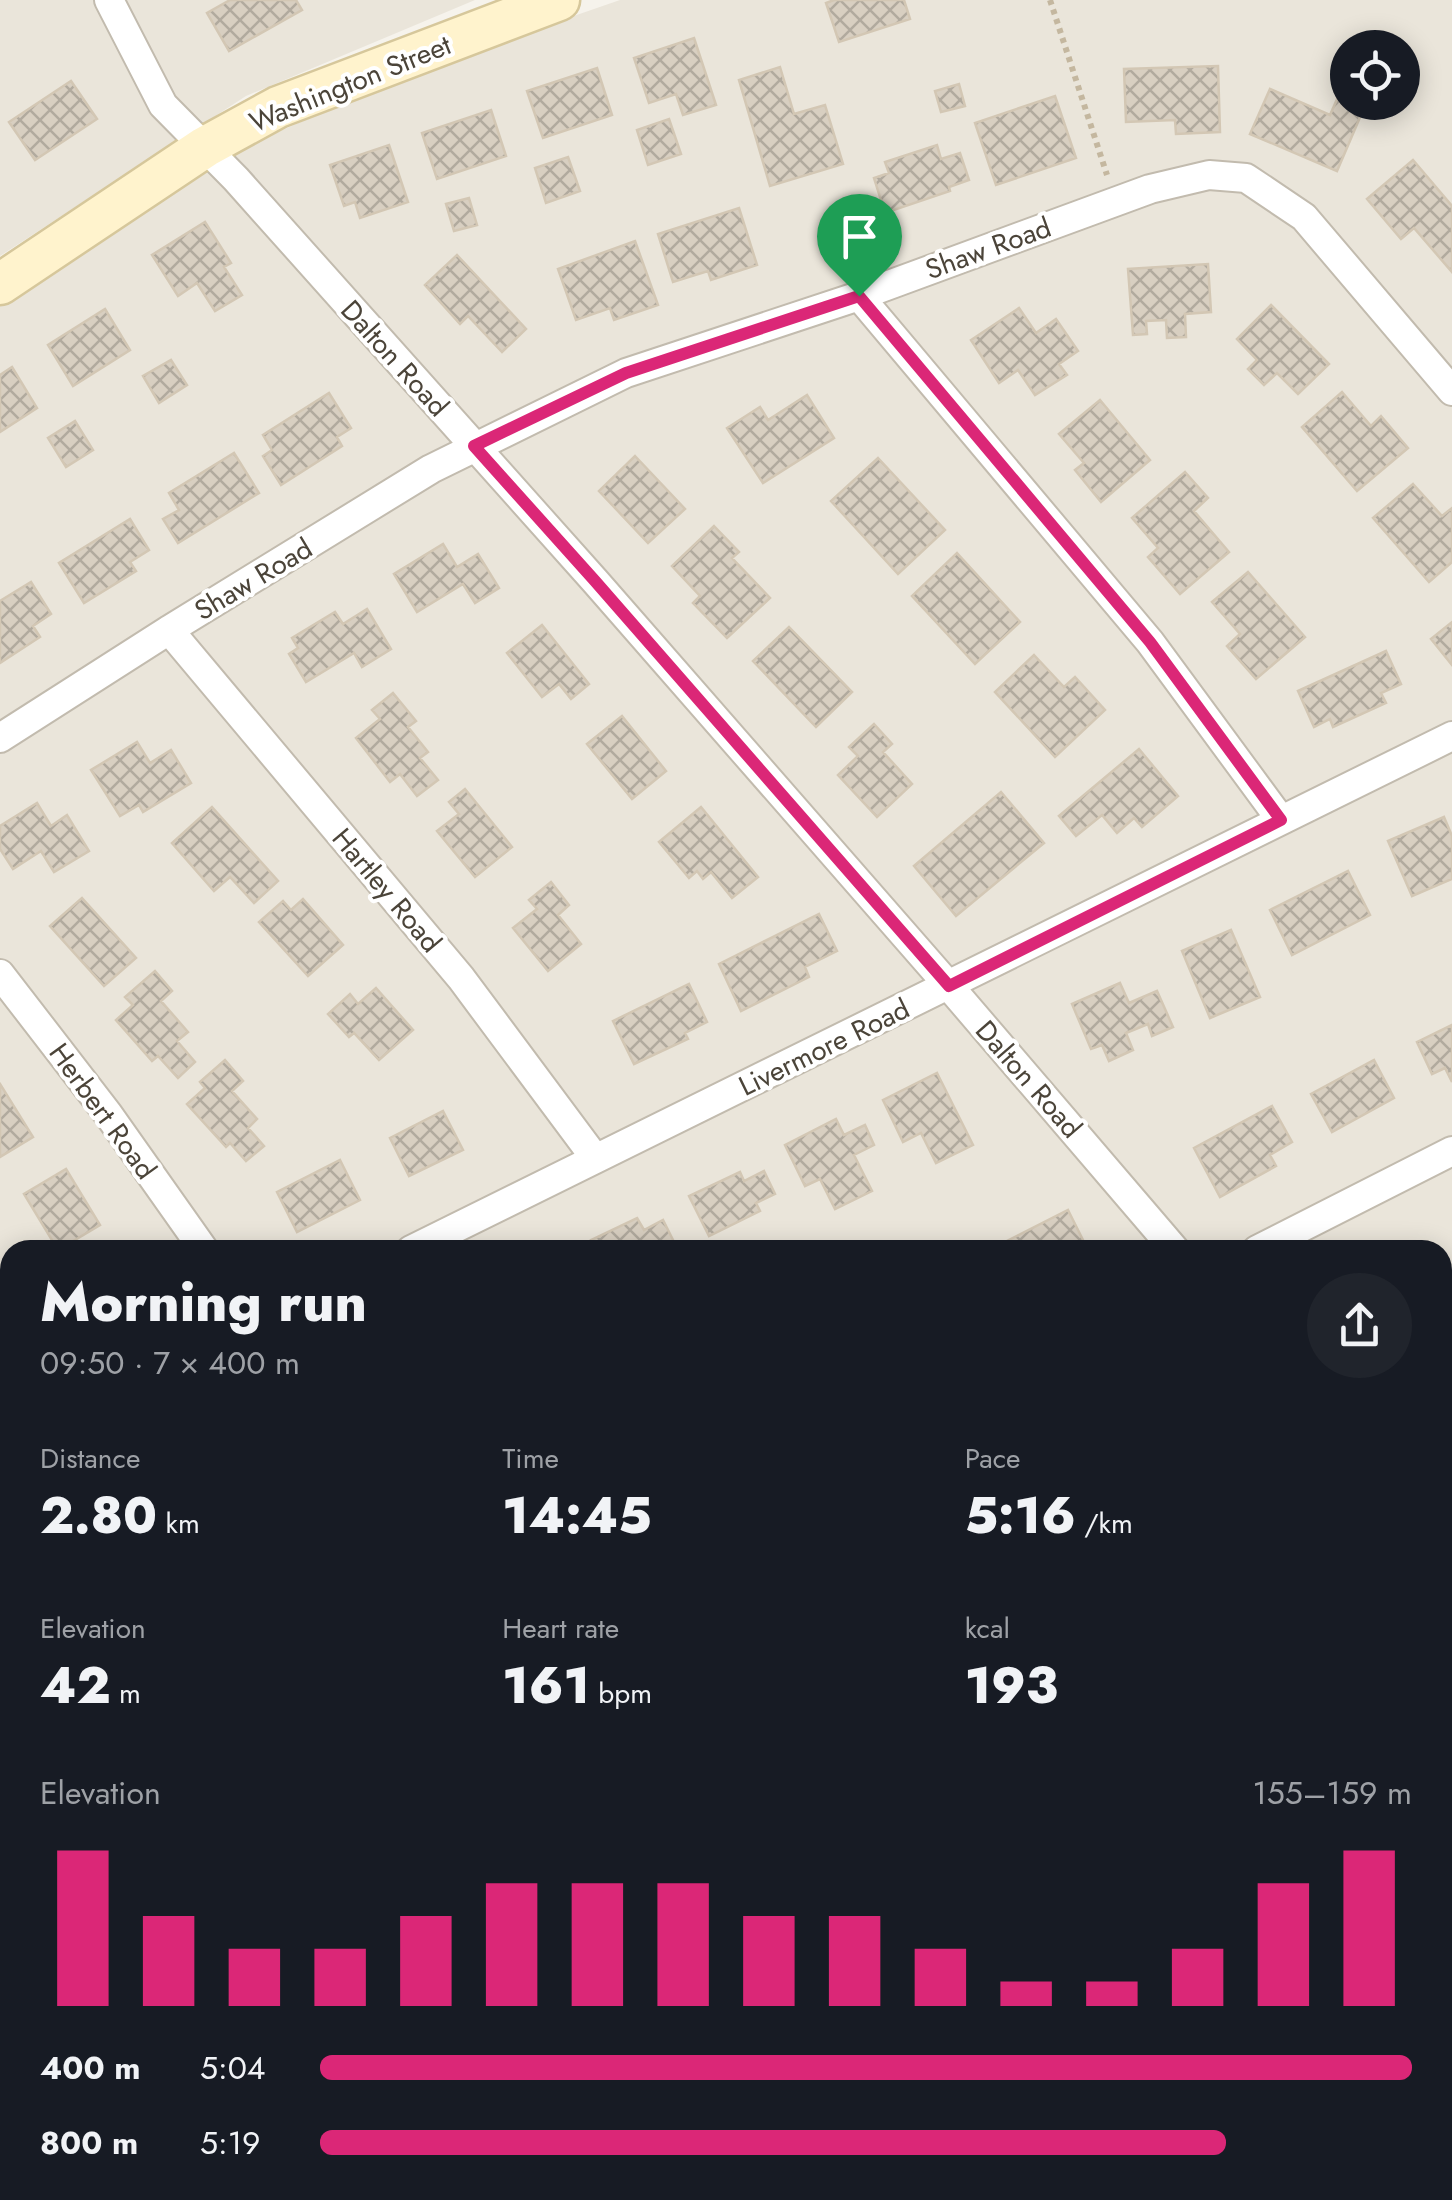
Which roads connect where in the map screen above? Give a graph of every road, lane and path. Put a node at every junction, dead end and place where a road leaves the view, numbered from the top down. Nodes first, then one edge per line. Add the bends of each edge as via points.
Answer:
1 (109, 0) edge
2 (559, 0) edge
3 (1050, 0) edge
4 (514, 8) edge
5 (205, 147) junction
6 (1116, 202) junction
7 (0, 284) edge
8 (859, 296) junction
9 (1452, 391) edge
10 (474, 446) junction
11 (169, 630) junction
12 (1452, 736) edge
13 (0, 738) edge
14 (1281, 820) junction
15 (0, 974) edge
16 (949, 986) junction
17 (1452, 1150) edge
18 (595, 1158) junction
19 (197, 1240) edge
20 (431, 1240) edge
21 (1166, 1240) edge
22 (1277, 1240) edge

1 - 5 street, Dalton Road via 163,105
2 - 4 street, Washington Street
3 - 6 path
4 - 5 street, Washington Street via 278,107
5 - 7 street, Washington Street
5 - 10 street, Dalton Road
6 - 8 street, Shaw Road
6 - 9 street, Shaw Road via 1209,175 1246,178 1304,217
8 - 10 street, Shaw Road via 626,373
8 - 14 street via 1150,642
10 - 11 street, Shaw Road
10 - 16 street, Dalton Road
11 - 13 street, Shaw Road
11 - 18 street, Hartley Road via 460,978
12 - 14 street, Livermore Road
14 - 16 street, Livermore Road
15 - 19 street, Herbert Road
16 - 18 street, Livermore Road
16 - 21 street, Dalton Road
17 - 22 street
18 - 20 street, Livermore Road

